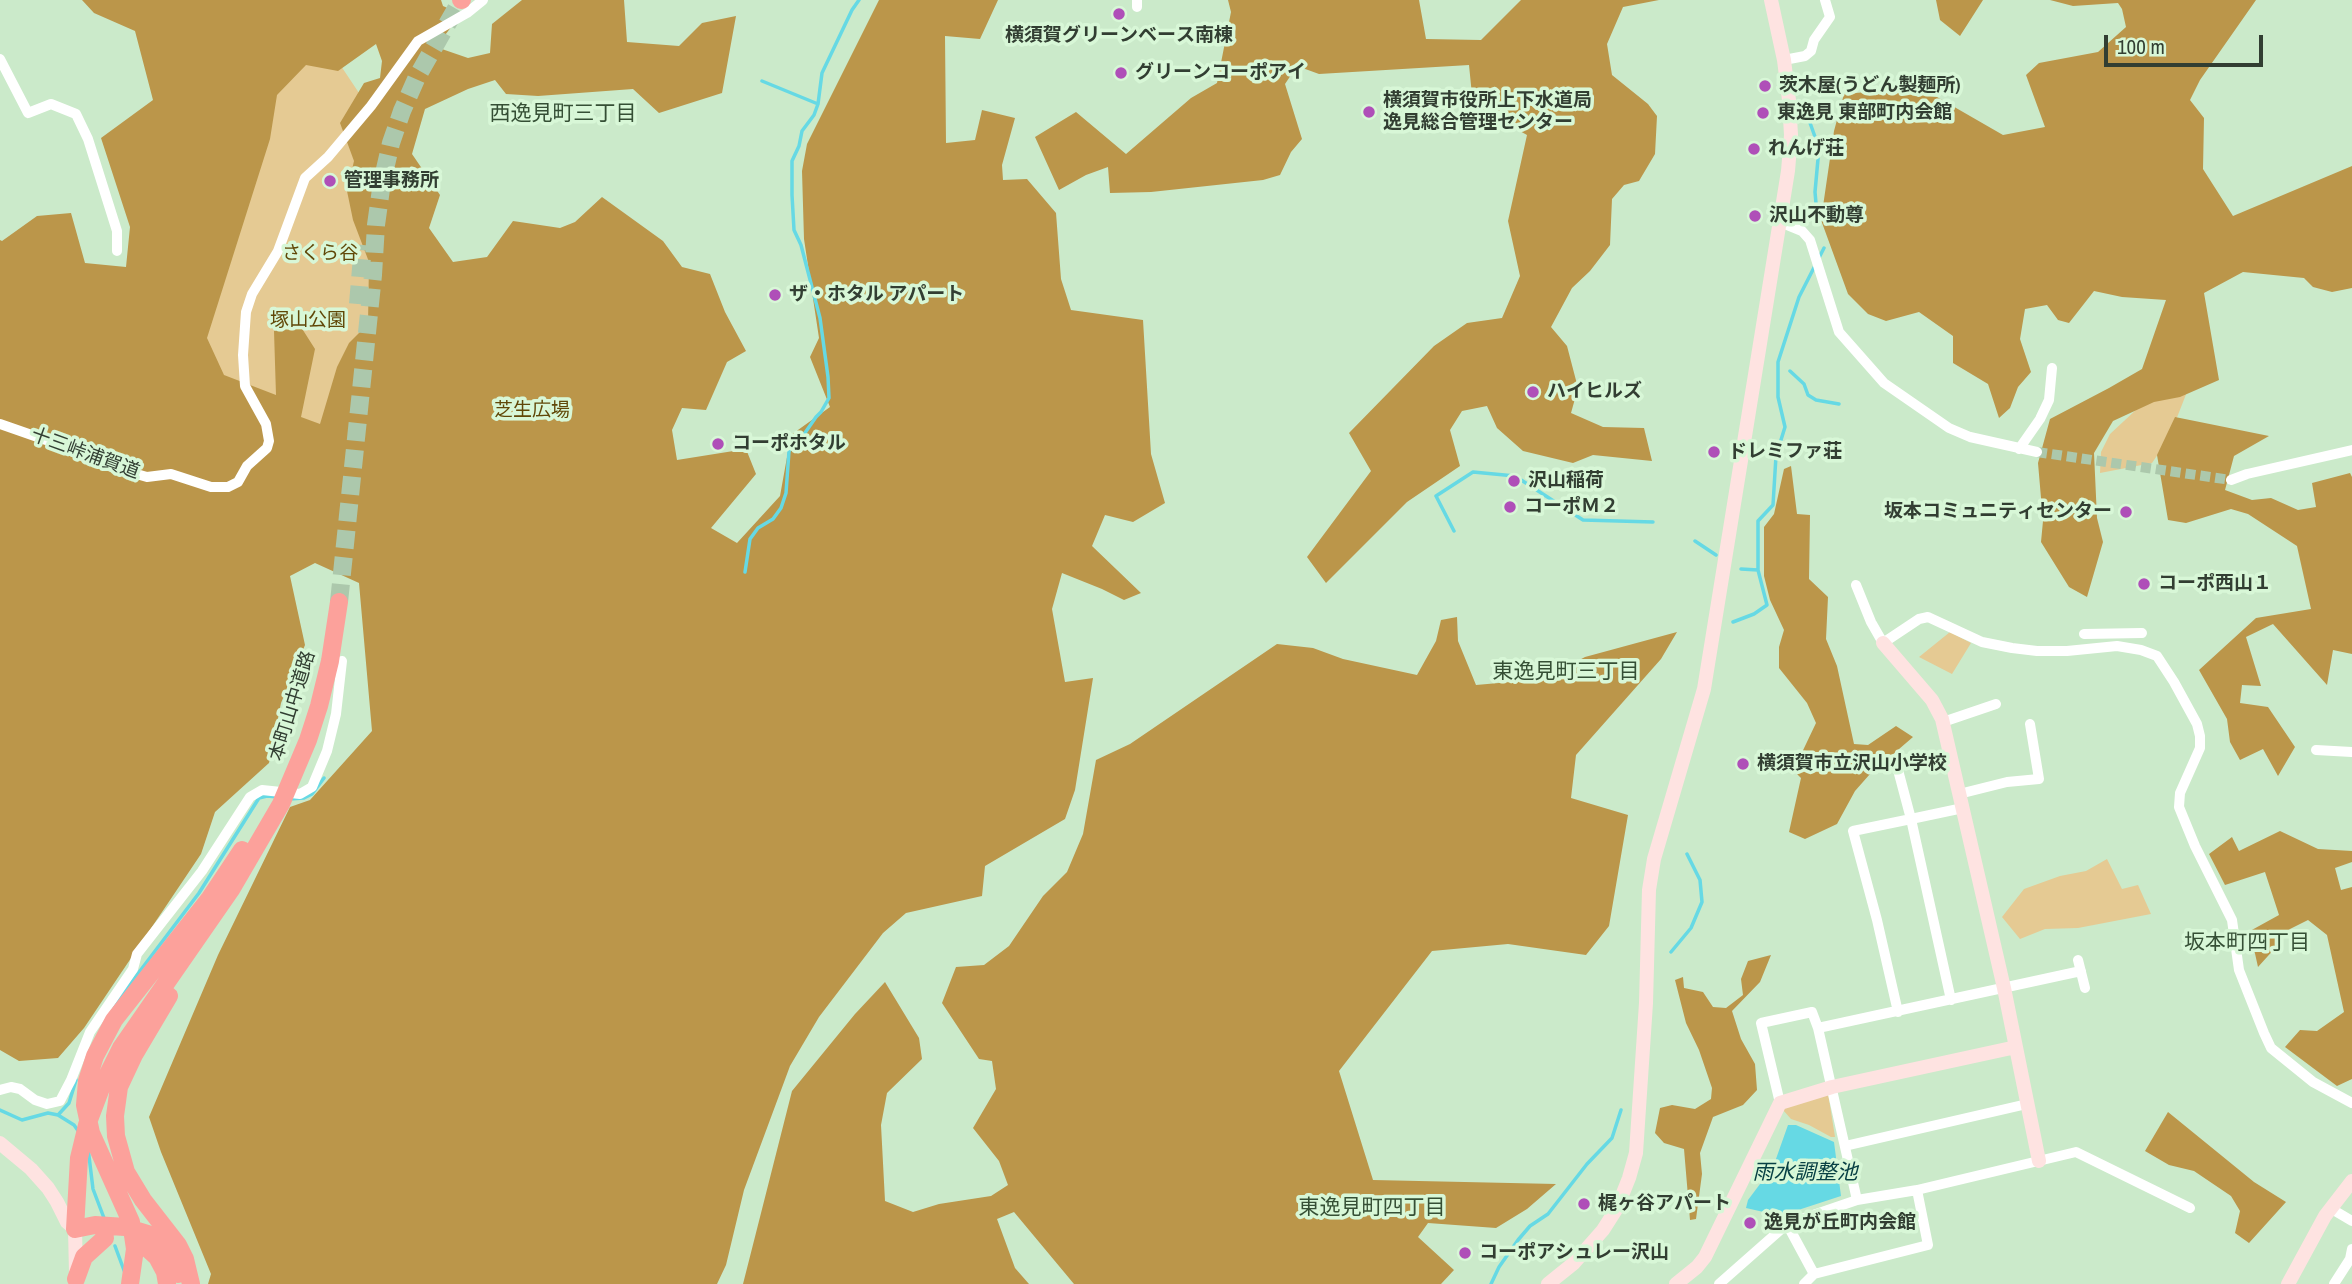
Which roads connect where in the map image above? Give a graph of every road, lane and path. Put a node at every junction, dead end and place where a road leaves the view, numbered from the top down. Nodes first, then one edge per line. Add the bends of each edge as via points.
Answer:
1 (483, 0) edge
2 (1771, 0) edge
3 (1825, 0) edge
4 (0, 59) edge
5 (1784, 60) junction
6 (1780, 222) junction
7 (117, 251) dead end
8 (2052, 368) dead end
9 (0, 424) edge
10 (2018, 449) junction
11 (2352, 450) edge
12 (2037, 452) tunnel mouth
13 (2231, 480) tunnel mouth
14 (1856, 586) dead end
15 (337, 601) tunnel mouth
16 (2142, 633) dead end
17 (2084, 634) dead end
18 (1883, 643) junction
19 (342, 661) dead end
20 (1996, 704) dead end
21 (1943, 722) junction
22 (2030, 724) dead end
23 (2316, 750) dead end
24 (2352, 752) edge
25 (293, 769) junction
26 (1898, 770) dead end
27 (1961, 801) junction
28 (1911, 819) junction
29 (240, 869) junction
30 (2078, 960) dead end
31 (2081, 971) junction
32 (2004, 988) junction
33 (2085, 988) dead end
34 (1951, 1000) junction
35 (1898, 1012) junction
36 (1818, 1028) junction
37 (2016, 1047) junction
38 (1832, 1087) junction
39 (0, 1090) edge
40 (1780, 1103) junction
41 (2352, 1103) edge
42 (2027, 1104) junction
43 (0, 1143) edge
44 (1845, 1146) junction
45 (2039, 1161) junction
46 (2352, 1181) edge
47 (1917, 1190) junction
48 (1857, 1200) junction
49 (2190, 1208) dead end
50 (2330, 1208) junction
51 (2352, 1221) edge
52 (1787, 1224) junction
53 (71, 1226) junction
54 (105, 1238) junction
55 (2352, 1249) edge
56 (1814, 1274) junction
57 (73, 1282) edge
58 (130, 1284) edge
59 (167, 1284) edge
60 (180, 1284) edge
61 (191, 1284) edge
62 (1548, 1284) edge
63 (1676, 1284) edge
64 (1719, 1284) edge
65 (1804, 1284) edge
66 (2288, 1284) edge
67 (2334, 1284) edge

1 - 9 street, 十三峠浦賀道 via 418,41 371,106 305,178 278,251 246,312 246,386 266,424 269,441 238,482 211,487 171,474 151,477 113,468
2 - 5 street
3 - 5 street via 1830,17 1811,51
4 - 7 street via 28,113 51,104 76,114 117,231
5 - 6 street via 1791,135
6 - 10 street via 1802,231 1810,240 1839,332 1885,383 1949,428
6 - 62 street via 1704,689 1649,890 1636,1153 1617,1208 1603,1230 1574,1264
8 - 10 street via 2049,400
10 - 12 street
11 - 13 street
14 - 18 street
15 - 25 highway, 本町山中道路
16 - 17 street
18 - 21 street via 1932,700
18 - 41 street via 1928,617 1982,642 2012,648 2067,651 2117,646 2157,656 2197,724 2200,748 2180,793 2179,807 2232,920 2239,970 2264,1032 2271,1048 2313,1082
19 - 39 street via 336,714 312,787 300,794 262,790 250,797 202,871 137,954 133,969 90,1032 60,1101 47,1104 20,1089
20 - 21 street
21 - 27 street
22 - 27 street via 2039,779 2007,782
23 - 24 street
25 - 29 highway
25 - 29 highway, 本町山中道路 via 253,855
26 - 28 street
27 - 28 street
27 - 32 street
28 - 34 street
28 - 35 street via 1853,831
29 - 53 highway via 121,1048 84,1121
29 - 58 highway via 210,898 114,1020 90,1069 85,1092 91,1133 131,1222 135,1249
29 - 61 highway via 230,904 134,1055 119,1087 115,1116 126,1172 178,1245
30 - 31 street
31 - 32 street
31 - 33 street
32 - 34 street
32 - 37 street
34 - 35 street
35 - 36 street
36 - 38 street
36 - 40 street via 1812,1012 1761,1023
37 - 38 street
37 - 42 street
38 - 40 street
38 - 44 street
40 - 63 street via 1705,1257
42 - 44 street
42 - 45 street
43 - 53 street via 48,1188
44 - 48 street
45 - 47 street
45 - 49 street via 2076,1153
46 - 50 street
47 - 48 street
47 - 56 street via 1928,1245
48 - 52 street
50 - 51 street
50 - 66 street
52 - 56 street
52 - 64 street
53 - 54 highway
53 - 57 street
53 - 60 highway via 125,1227 148,1234 171,1257
54 - 57 highway via 84,1257
54 - 59 highway via 144,1245 157,1257
55 - 67 street
56 - 65 street

